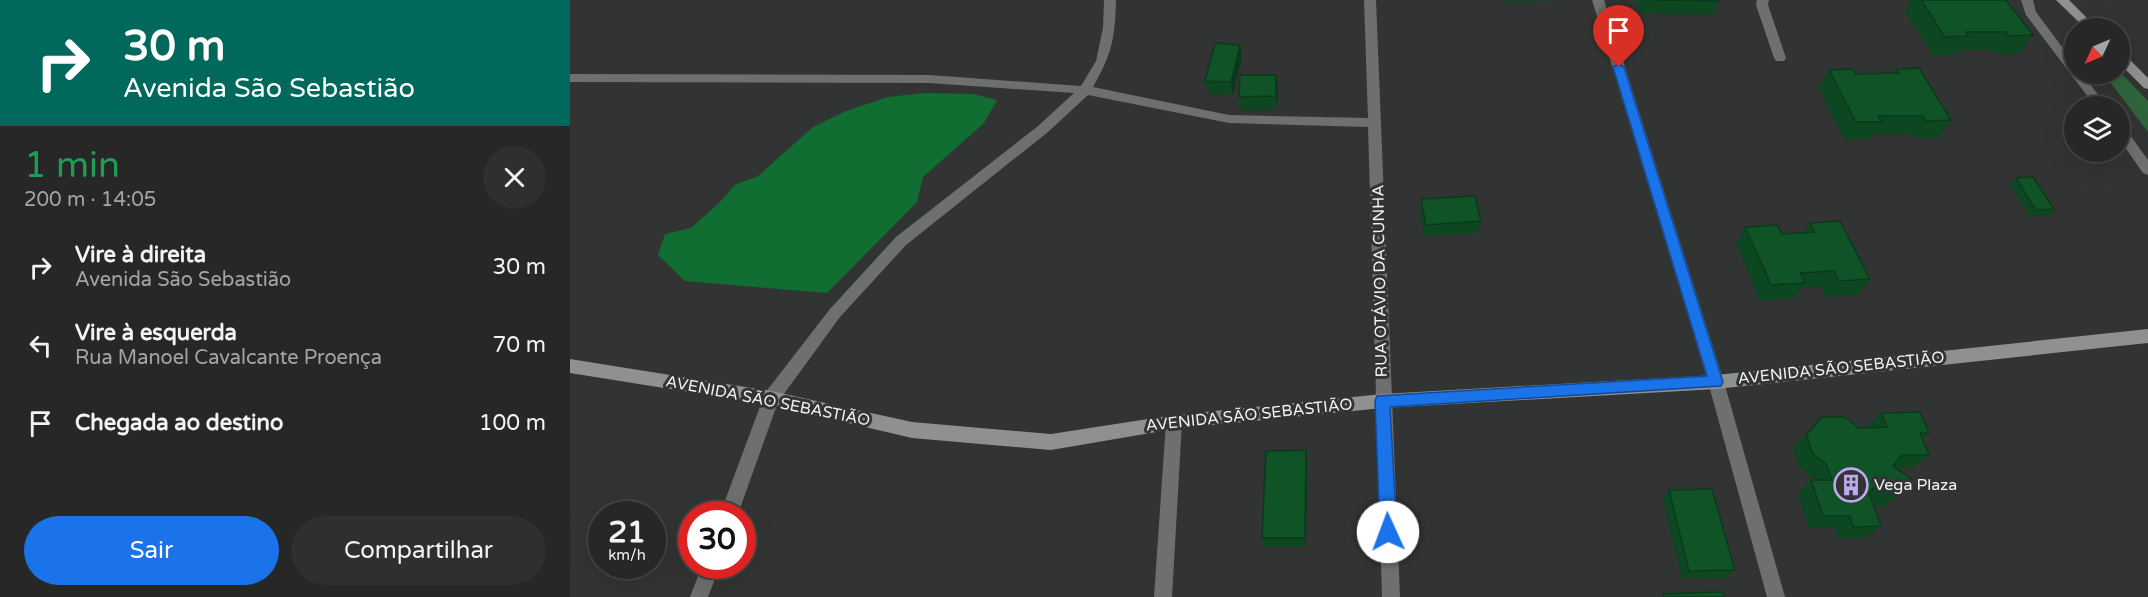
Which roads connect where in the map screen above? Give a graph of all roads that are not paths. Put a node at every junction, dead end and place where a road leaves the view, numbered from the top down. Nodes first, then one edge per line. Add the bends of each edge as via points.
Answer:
1 (1110, 0) edge
2 (1370, 0) edge
3 (1598, 0) edge
4 (1762, 0) edge
5 (2026, 0) edge
6 (2062, 0) edge
7 (2081, 18) edge
8 (2064, 57) edge
9 (1780, 58) dead end
10 (2130, 67) edge
11 (570, 78) edge
12 (2084, 84) edge
13 (2148, 85) edge
14 (1085, 90) junction
15 (2093, 96) edge
16 (1376, 123) junction
17 (2130, 146) edge
18 (2148, 170) edge
19 (2148, 336) edge
20 (570, 366) edge
21 (1716, 382) junction
22 (771, 398) junction
23 (1383, 401) junction
24 (1174, 422) junction
25 (734, 501) edge
26 (706, 579) edge
27 (699, 597) edge
28 (1163, 597) edge
29 (1391, 597) edge
30 (1776, 597) edge

1 - 14 street via 1102,61
2 - 16 street, RUA OTÁVIO DA CUNHA
3 - 21 street
4 - 9 street
5 - 8 street
6 - 7 street
10 - 13 street
11 - 14 street via 929,79
12 - 15 street
14 - 16 street via 1229,119
14 - 22 street via 1043,129 901,241 835,313
16 - 23 street, RUA OTÁVIO DA CUNHA
17 - 18 street
19 - 21 street, AVENIDA SÃO SEBASTIÃO
20 - 22 street, AVENIDA SÃO SEBASTIÃO
21 - 23 street, AVENIDA SÃO SEBASTIÃO
21 - 30 street
22 - 24 street, AVENIDA SÃO SEBASTIÃO via 912,430 1051,442
22 - 25 street
23 - 24 street, AVENIDA SÃO SEBASTIÃO
23 - 29 street, RUA OTÁVIO DA CUNHA
24 - 28 street
26 - 27 street

